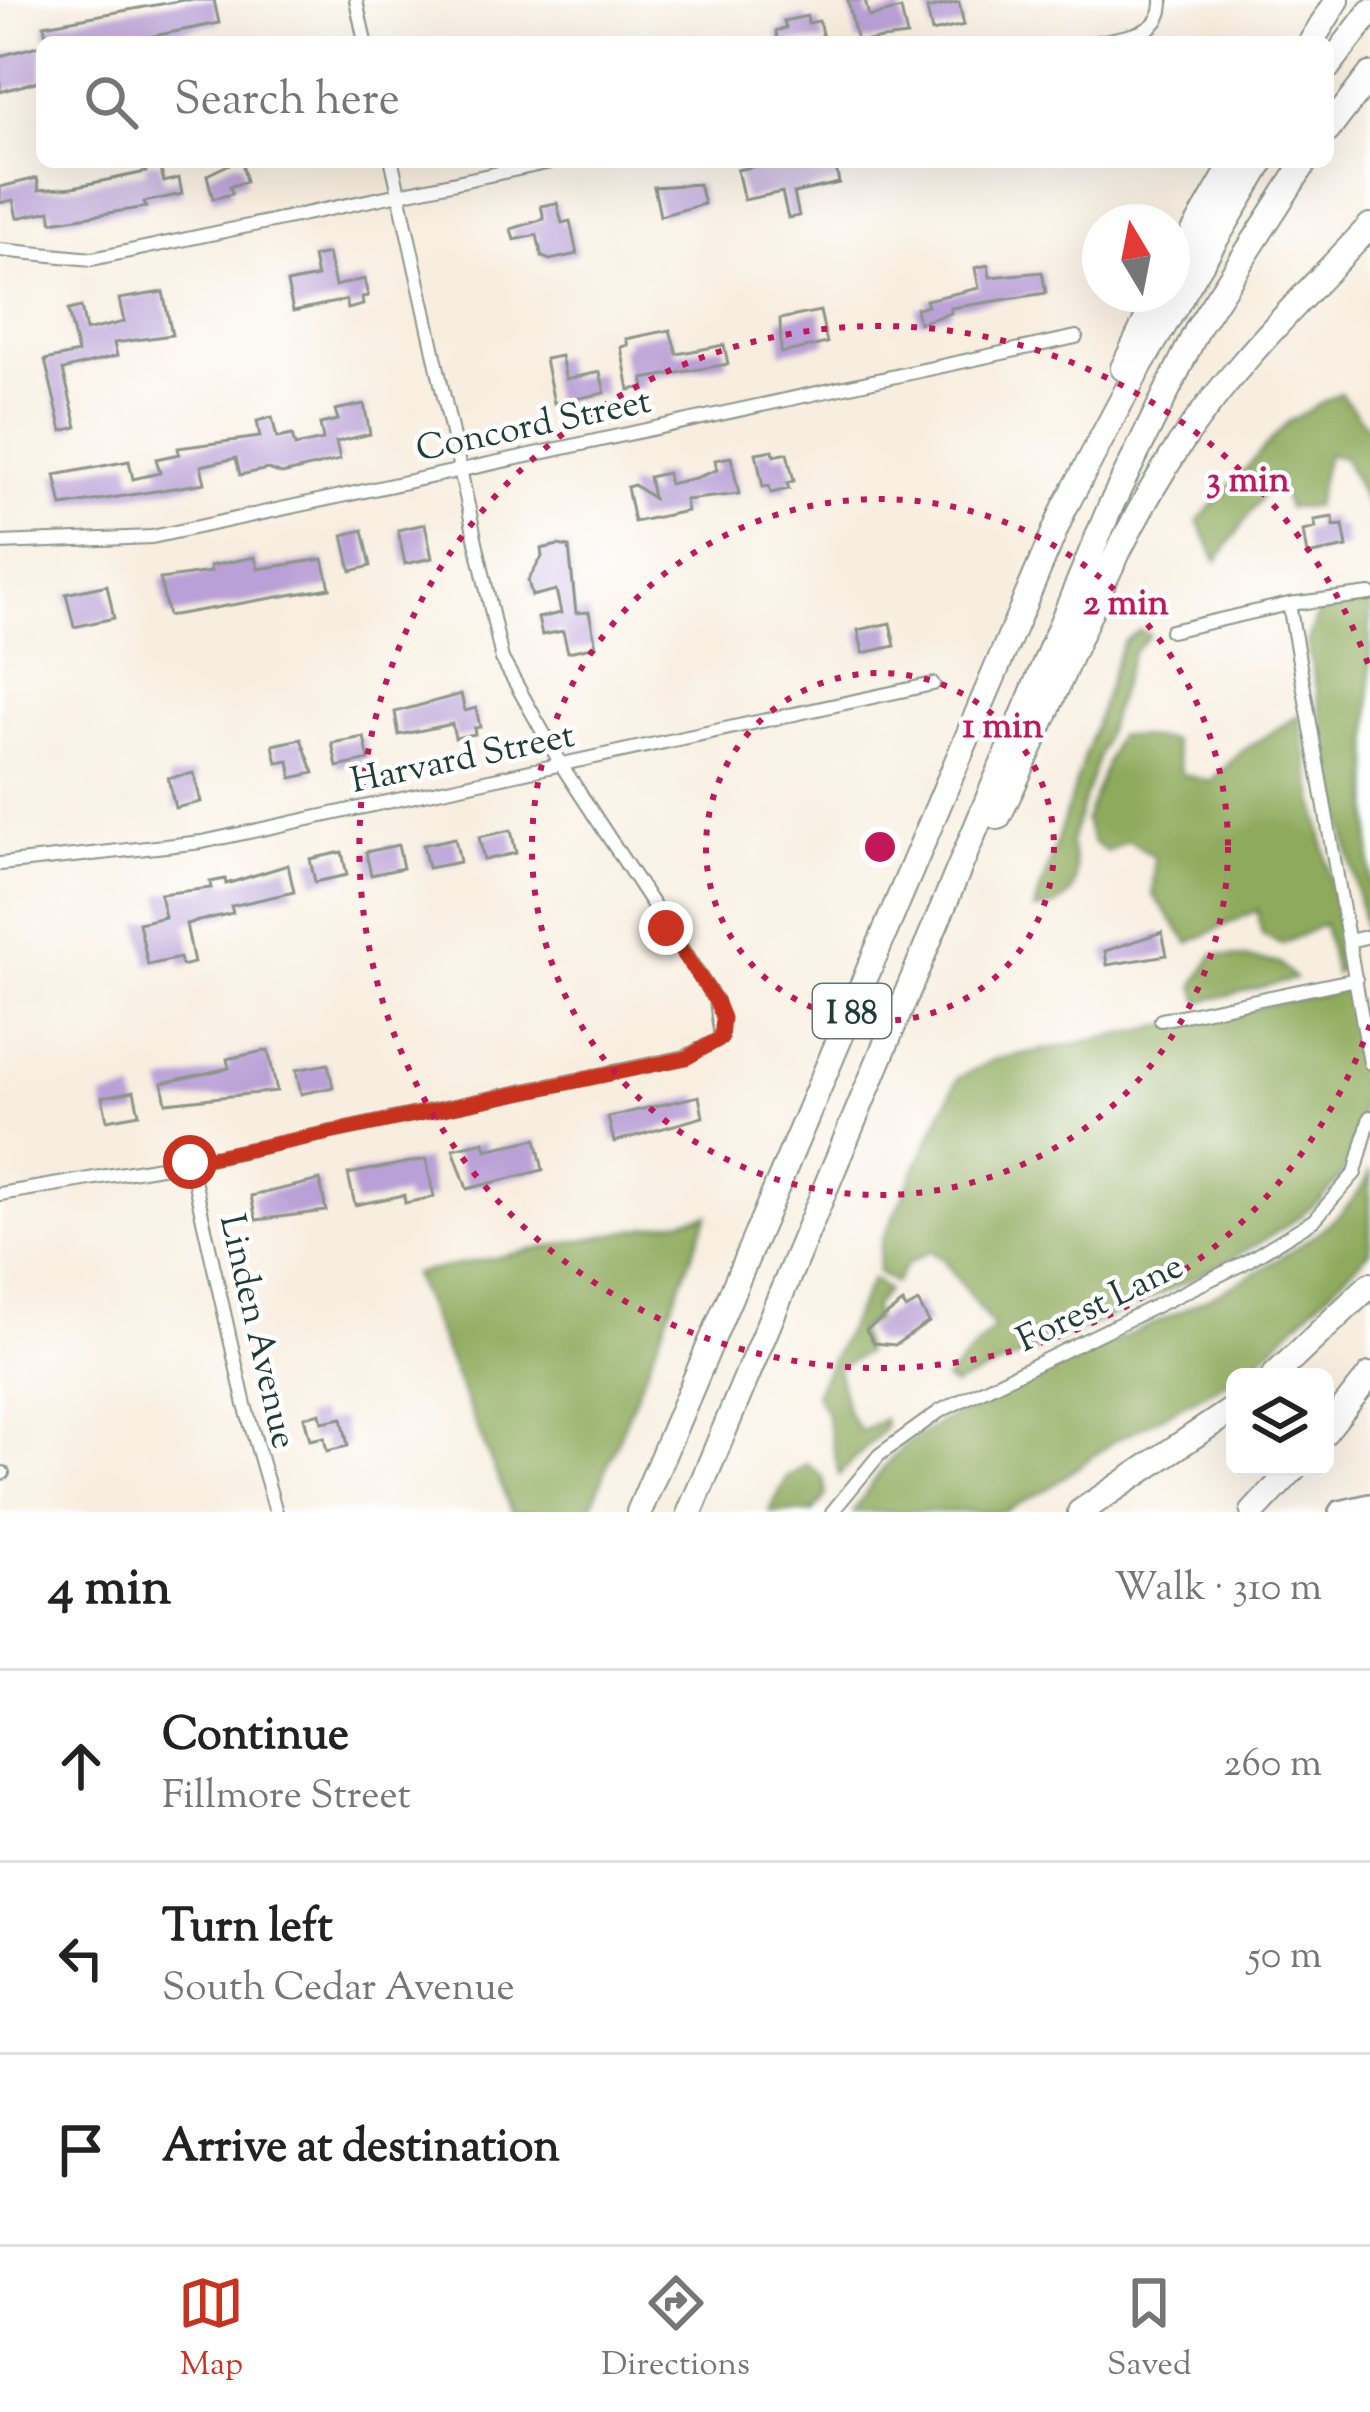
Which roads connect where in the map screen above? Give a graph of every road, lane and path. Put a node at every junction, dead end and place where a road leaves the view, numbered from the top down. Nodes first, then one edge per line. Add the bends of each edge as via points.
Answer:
1 (356, 0) edge
2 (1162, 0) edge
3 (1337, 0) edge
4 (1370, 11) edge
5 (364, 36) edge
6 (1117, 36) edge
7 (1315, 36) edge
8 (1334, 59) edge
9 (1370, 75) edge
10 (1334, 122) edge
11 (393, 168) edge
12 (524, 168) edge
13 (1231, 168) edge
14 (1258, 168) edge
15 (1301, 168) edge
16 (400, 195) junction
17 (1370, 226) edge
18 (1190, 239) edge
19 (0, 250) edge
20 (1151, 312) edge
21 (1076, 337) dead end
22 (458, 471) junction
23 (1064, 508) junction
24 (0, 543) edge
25 (1370, 594) edge
26 (1289, 604) junction
27 (1171, 631) dead end
28 (933, 684) dead end
29 (562, 766) junction
30 (0, 864) edge
31 (1370, 937) edge
32 (1349, 941) junction
33 (1356, 979) junction
34 (899, 1019) junction
35 (1161, 1020) dead end
36 (1370, 1063) edge
37 (1370, 1117) edge
38 (1369, 1127) edge
39 (190, 1162) junction
40 (0, 1194) edge
41 (1370, 1285) edge
42 (1282, 1368) edge
43 (1370, 1376) edge
44 (1226, 1414) edge
45 (1334, 1421) edge
46 (1286, 1476) edge
47 (1370, 1505) edge
48 (1343, 1511) edge
49 (276, 1512) edge
50 (639, 1512) edge
51 (690, 1512) edge
52 (832, 1512) edge
53 (1080, 1512) edge
54 (1252, 1512) edge

1 - 5 street
2 - 6 street via 1159,23
3 - 7 highway
4 - 8 highway
9 - 10 highway
11 - 16 street
12 - 16 street
13 - 18 highway
14 - 23 highway, I 88
15 - 34 highway, I 88 via 1155,410
16 - 19 street via 92,260
16 - 22 street
17 - 34 highway via 1250,353 1172,455
20 - 23 highway
21 - 22 street, Concord Street
22 - 24 street, Concord Street via 152,537
22 - 29 street via 494,636
23 - 50 highway, I 88
25 - 26 street
26 - 27 street
26 - 32 street
28 - 29 street, Harvard Street
29 - 30 street, Harvard Street via 202,842
29 - 39 street via 716,1001 721,1038 686,1058
31 - 32 street
32 - 33 street
33 - 35 street
33 - 36 street
34 - 51 highway, I 88
37 - 38 street, Forest Lane
38 - 52 street, Forest Lane via 1355,1173 1314,1220 1244,1263 921,1422 878,1455
39 - 40 street
39 - 49 street, Linden Avenue
41 - 42 highway
43 - 45 highway
44 - 53 highway
46 - 54 highway
47 - 48 highway

